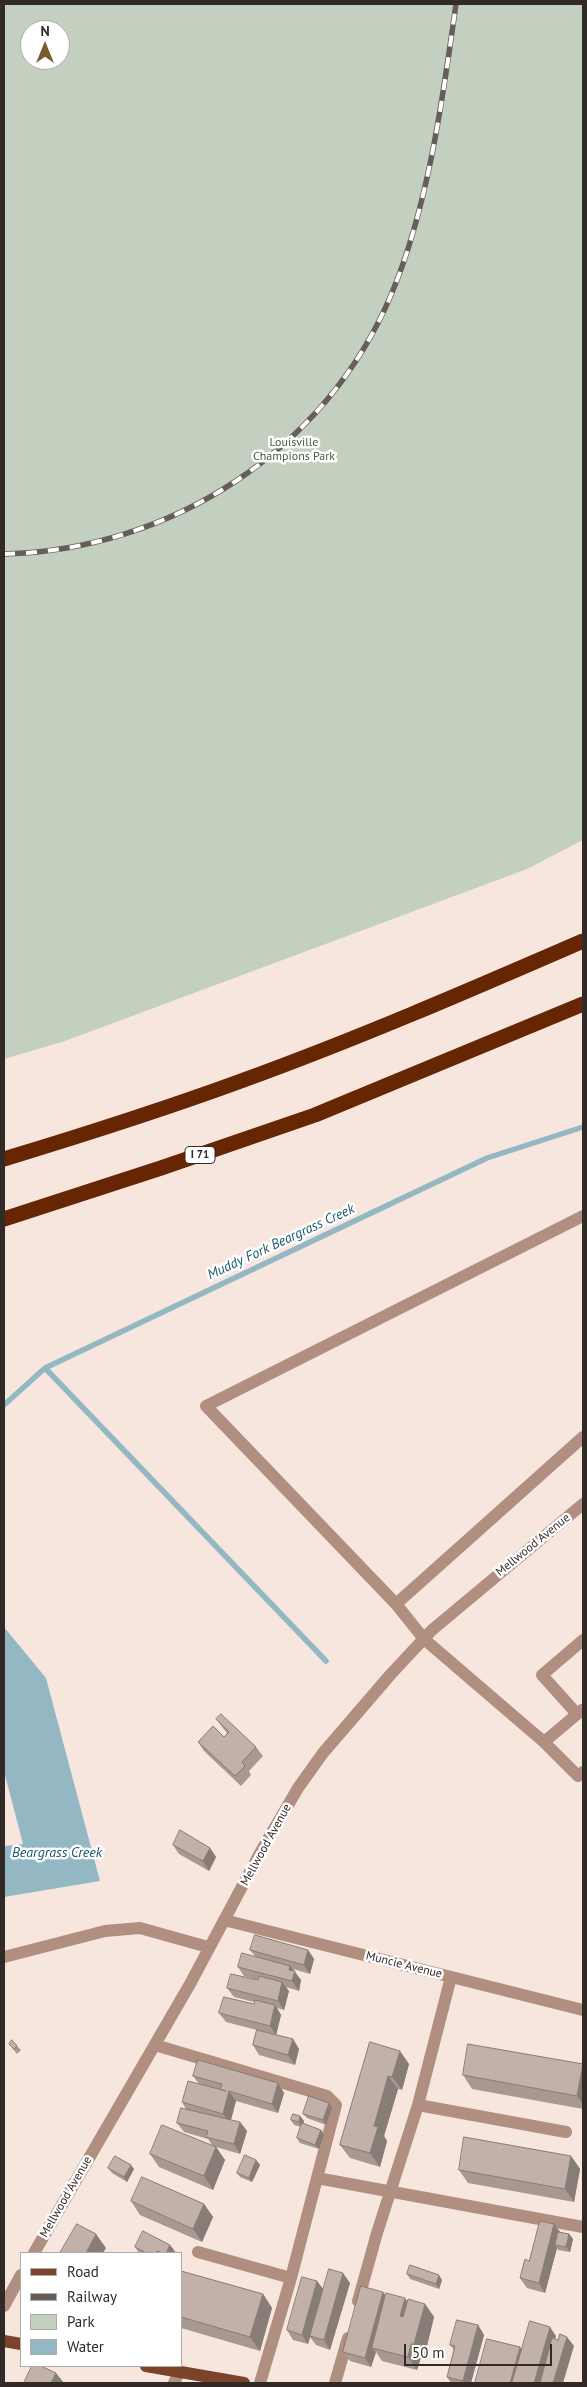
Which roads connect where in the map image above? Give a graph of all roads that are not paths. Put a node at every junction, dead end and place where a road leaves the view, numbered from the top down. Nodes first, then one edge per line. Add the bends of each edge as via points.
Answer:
1 (583, 940) edge
2 (583, 1004) edge
3 (4, 1160) edge
4 (583, 1216) edge
5 (4, 1218) edge
6 (583, 1437) edge
7 (583, 1504) edge
8 (396, 1604) junction
9 (424, 1639) junction
10 (583, 1640) edge
11 (580, 1712) edge
12 (544, 1742) junction
13 (583, 1772) edge
14 (224, 1920) junction
15 (208, 1947) junction
16 (4, 1957) edge
17 (451, 1977) junction
18 (583, 2010) edge
19 (155, 2046) junction
20 (418, 2106) junction
21 (566, 2132) dead end
22 (317, 2178) junction
23 (390, 2193) junction
24 (583, 2227) edge
25 (35, 2252) edge
26 (198, 2252) dead end
27 (20, 2277) edge
28 (291, 2278) junction
29 (4, 2306) edge
30 (4, 2341) edge
31 (20, 2344) edge
32 (149, 2367) edge
33 (177, 2377) edge
34 (244, 2383) edge
35 (260, 2383) edge
36 (335, 2383) edge

1 - 3 highway via 358,1036 214,1090
2 - 5 highway, I 71 via 315,1115
4 - 8 street via 206,1406
6 - 8 street
7 - 9 street, Mellwood Avenue
8 - 9 street
9 - 12 street
9 - 14 street, Mellwood Avenue via 323,1753 298,1788
10 - 11 street via 542,1675
11 - 12 street
12 - 13 street via 578,1776
14 - 15 street, Mellwood Avenue
14 - 17 street, Muncie Avenue
15 - 16 street via 140,1928 105,1931
15 - 19 street, Mellwood Avenue
17 - 18 street, Muncie Avenue
17 - 20 street
19 - 22 street via 326,2096 336,2106
19 - 25 street, Mellwood Avenue
20 - 21 street
20 - 23 street
22 - 23 street
22 - 28 street
23 - 24 street
23 - 36 street
26 - 28 street
27 - 29 street
28 - 35 street
30 - 31 main road
32 - 33 main road
33 - 34 main road

